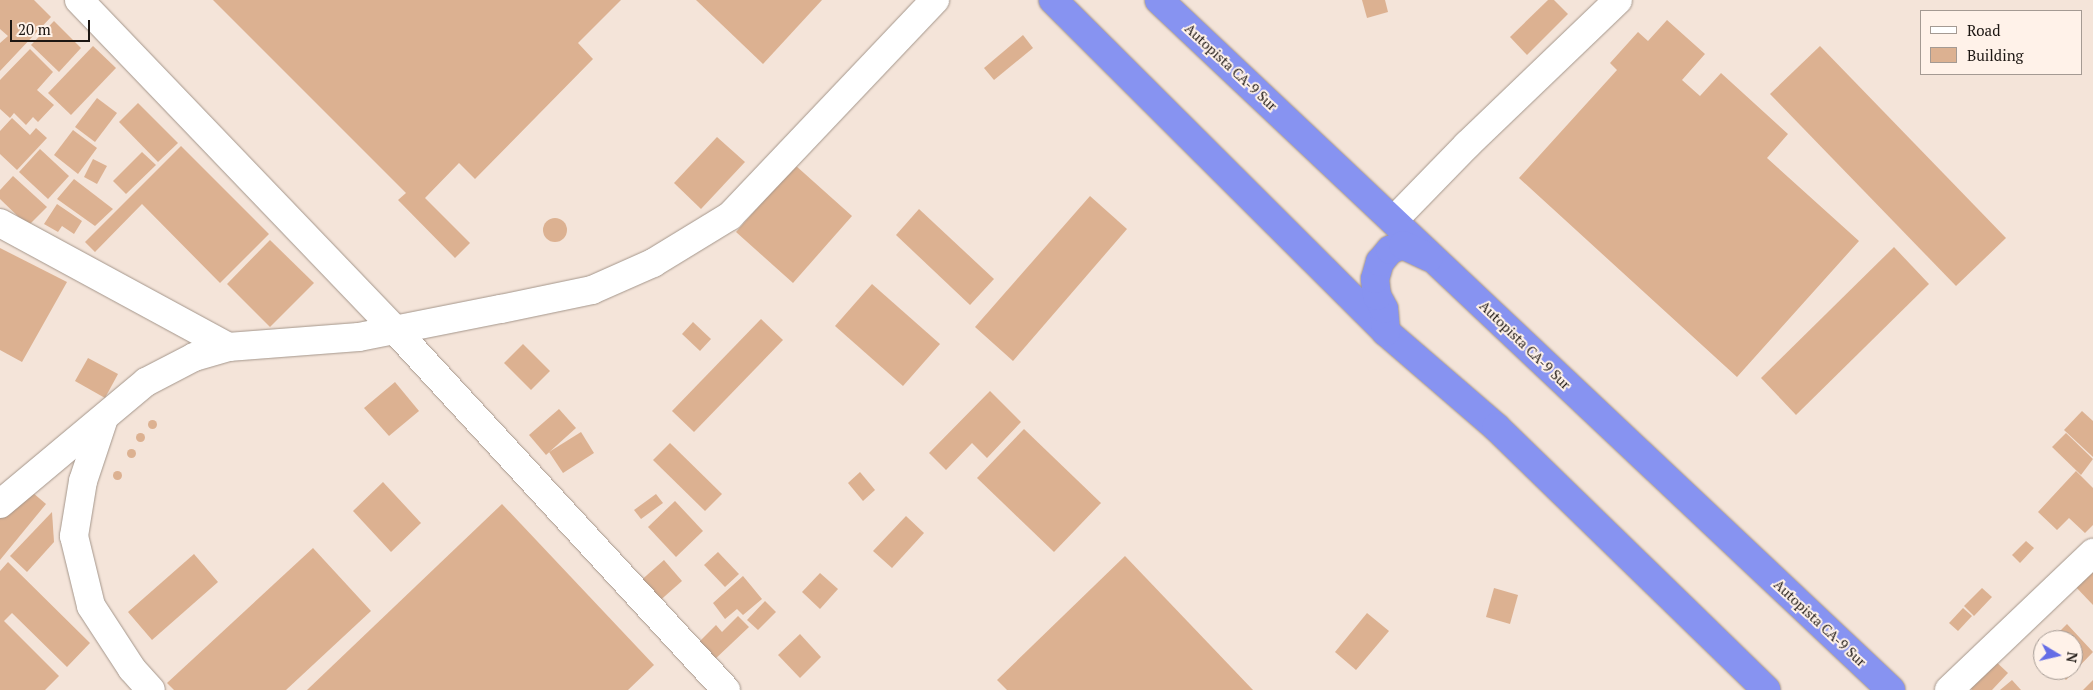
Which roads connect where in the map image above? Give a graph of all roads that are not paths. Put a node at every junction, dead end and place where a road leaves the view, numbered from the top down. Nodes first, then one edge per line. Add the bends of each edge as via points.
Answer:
1 (79, 0) edge
2 (936, 0) edge
3 (1053, 0) edge
4 (1159, 0) edge
5 (1618, 0) edge
6 (1394, 220) junction
7 (0, 223) edge
8 (1442, 264) junction
9 (394, 330) junction
10 (1386, 332) junction
11 (228, 347) junction
12 (103, 421) junction
13 (0, 504) edge
14 (2093, 553) edge
15 (151, 690) edge
16 (726, 690) edge
17 (1766, 690) edge
18 (1891, 690) edge
19 (1949, 690) edge

1 - 9 street
2 - 9 street via 730,216 653,263 592,290
3 - 10 highway
4 - 6 highway, Autopista CA-9 Sur
5 - 6 street
6 - 8 highway, Autopista CA-9 Sur
7 - 11 street
8 - 10 highway via 1403,245 1383,256 1375,279 1377,296 1384,309
8 - 18 highway, Autopista CA-9 Sur
9 - 11 street via 359,337
9 - 16 street
10 - 17 highway via 1496,427
11 - 12 street via 194,357 146,382
12 - 13 street
12 - 15 street via 83,481 74,536 92,606 132,669
14 - 19 street

